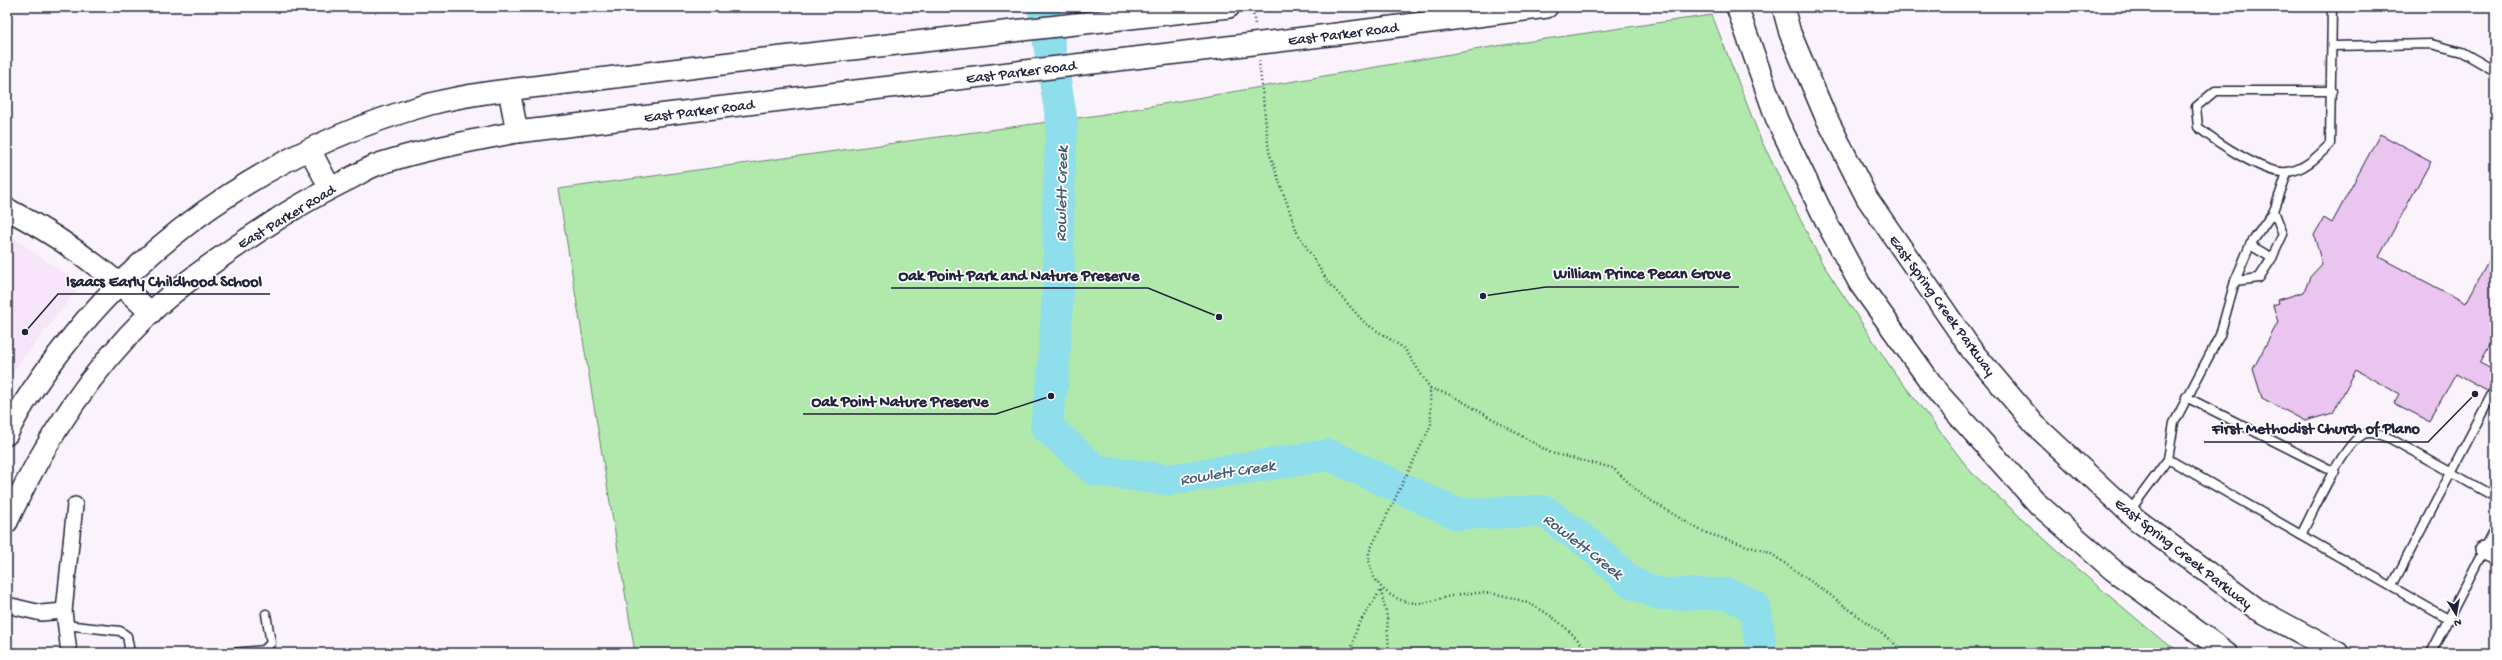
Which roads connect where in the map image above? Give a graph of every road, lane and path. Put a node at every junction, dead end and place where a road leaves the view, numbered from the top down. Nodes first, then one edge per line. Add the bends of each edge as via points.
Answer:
1 (1229, 7) edge
2 (1252, 7) edge
3 (1547, 7) edge
4 (1737, 7) edge
5 (1783, 7) edge
6 (2332, 7) edge
7 (1256, 31) dead end
8 (2333, 46) junction
9 (1258, 53) dead end
10 (2495, 71) edge
11 (509, 90) junction
12 (2332, 91) junction
13 (517, 132) junction
14 (310, 150) junction
15 (2287, 173) junction
16 (330, 188) junction
17 (7, 209) edge
18 (2274, 211) junction
19 (2250, 245) junction
20 (2272, 258) junction
21 (2235, 281) junction
22 (119, 282) junction
23 (150, 313) junction
24 (1430, 388) junction
25 (2492, 394) dead end
26 (2186, 397) junction
27 (7, 434) edge
28 (2168, 459) junction
29 (2335, 472) junction
30 (2451, 472) junction
31 (2495, 497) edge
32 (74, 505) dead end
33 (2129, 512) junction
34 (7, 522) edge
35 (2495, 528) edge
36 (2301, 535) junction
37 (2489, 553) edge
38 (2392, 586) junction
39 (1381, 590) junction
40 (7, 605) edge
41 (266, 614) dead end
42 (65, 618) junction
43 (2448, 619) junction
44 (69, 653) edge
45 (130, 653) edge
46 (232, 653) edge
47 (1350, 653) edge
48 (1389, 653) edge
49 (1589, 653) edge
50 (1903, 653) edge
51 (2227, 653) edge
52 (2338, 653) edge
53 (2431, 653) edge

1 - 11 main road
2 - 7 path
3 - 13 main road, East Parker Road, bridge
4 - 51 main road via 1777,120 1828,225 1860,284 1939,394 2039,505 2113,570
5 - 33 main road, East Spring Creek Parkway via 1790,33 1825,115 1867,198 1973,352 2035,425
6 - 8 lane
8 - 10 lane via 2431,44 2462,52
8 - 12 lane
9 - 24 path via 1269,152 1297,232 1328,282 1365,323 1405,350
11 - 13 main road
11 - 14 main road via 434,103 345,133
12 - 15 lane via 2330,144 2312,162
12 - 15 lane via 2215,91 2196,107 2198,127 2220,146 2260,166
13 - 16 main road, East Parker Road via 445,146 378,165
14 - 16 main road
14 - 22 main road via 283,162 203,211
15 - 18 lane
16 - 23 main road, East Parker Road via 308,199 232,248
17 - 22 main road via 67,242
18 - 19 lane
18 - 20 lane via 2282,234
19 - 20 lane
19 - 21 lane
20 - 21 lane via 2259,278
21 - 26 lane via 2220,335
22 - 23 main road
22 - 27 main road via 43,374 17,413
23 - 34 main road, East Parker Road via 111,356 75,402 42,452
24 - 39 path via 1431,425 1369,552 1375,580
24 - 50 path via 1453,396 1551,453 1613,468 1643,496 1703,532 1770,553 1832,596 1893,642
25 - 30 lane
26 - 28 lane via 2174,423
26 - 29 lane
28 - 33 lane
28 - 36 lane
29 - 30 lane via 2346,452 2362,435 2376,433
29 - 36 lane
30 - 31 lane
30 - 38 lane
32 - 42 street
33 - 52 main road, East Spring Creek Parkway via 2257,609
35 - 37 lane
36 - 38 lane
37 - 43 lane
38 - 43 lane
39 - 47 path via 1358,625
39 - 48 path via 1388,617
39 - 49 path via 1408,603 1474,593 1513,598 1553,617 1574,635
40 - 42 street
41 - 46 lane via 270,643 267,648
42 - 44 street
42 - 45 lane via 120,632 127,636
43 - 53 lane

